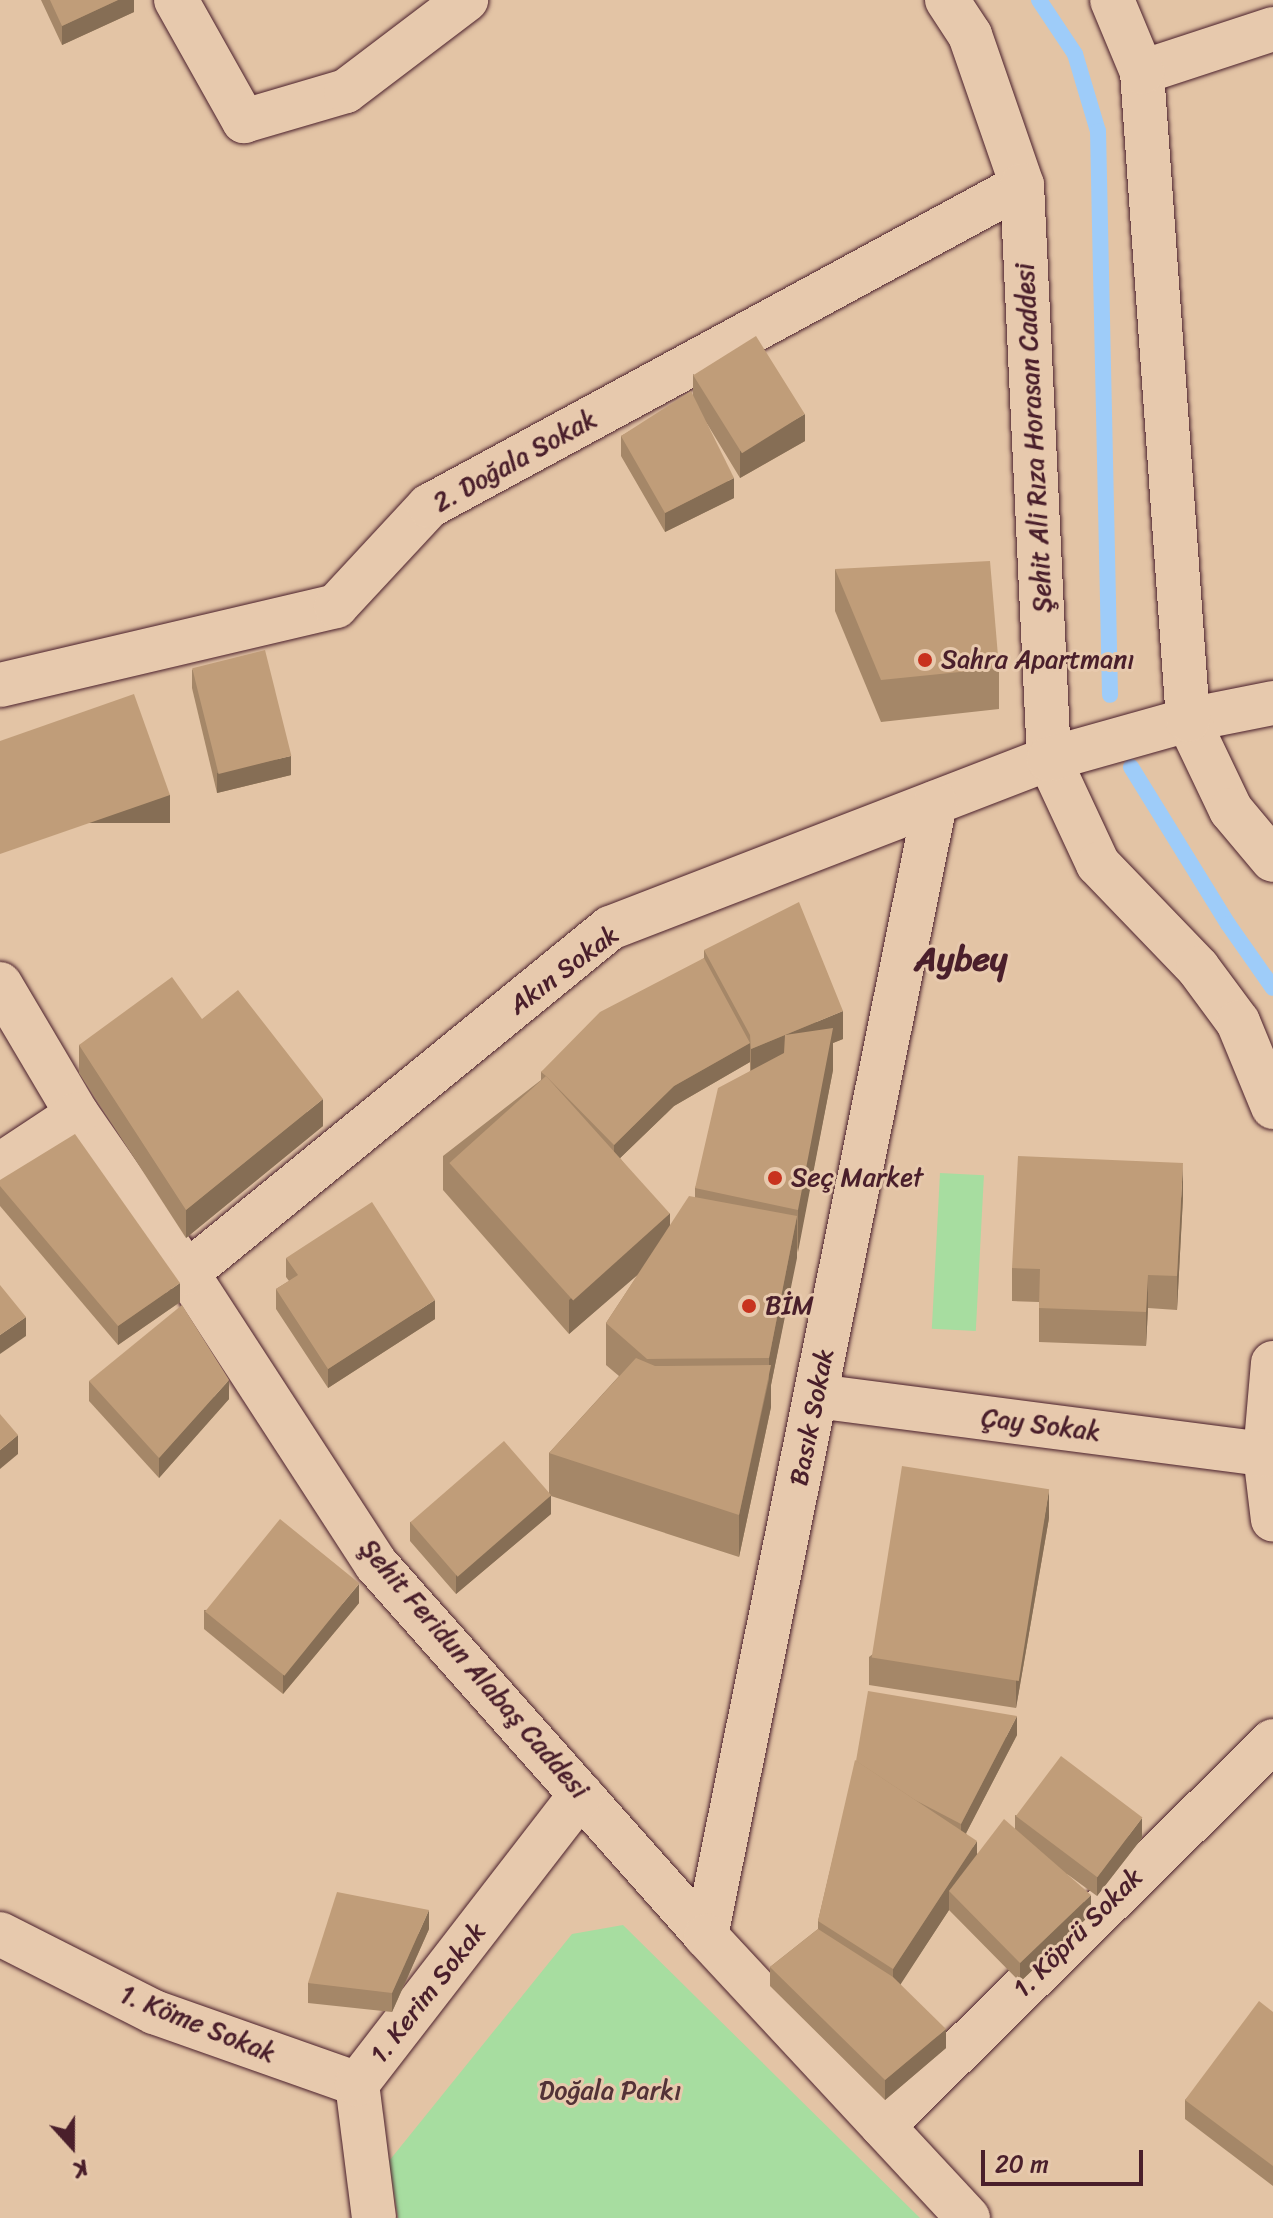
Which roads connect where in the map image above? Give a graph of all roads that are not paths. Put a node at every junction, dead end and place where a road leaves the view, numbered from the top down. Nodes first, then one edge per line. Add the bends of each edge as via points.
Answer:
1 (176, 0) edge
2 (466, 0) edge
3 (947, 0) edge
4 (1112, 0) edge
5 (1273, 29) edge
6 (1142, 72) junction
7 (1022, 185) junction
8 (0, 685) edge
9 (1273, 703) edge
10 (1188, 720) junction
11 (1049, 759) junction
12 (935, 803) junction
13 (1273, 860) edge
14 (0, 984) edge
15 (1273, 1107) edge
16 (77, 1114) junction
17 (0, 1165) edge
18 (187, 1273) junction
19 (1273, 1363) edge
20 (816, 1396) junction
21 (1265, 1454) junction
22 (1273, 1520) edge
23 (1273, 1741) edge
24 (581, 1794) junction
25 (0, 1934) edge
26 (706, 1936) junction
27 (357, 2084) junction
28 (883, 2126) junction
29 (374, 2218) edge
30 (968, 2218) edge

1 - 2 street via 244,121 346,91
3 - 7 street, Şehit Ali Rıza Horasan Caddesi via 970,35
4 - 6 street
5 - 6 street
6 - 10 street
7 - 8 street, 2. Doğala Sokak via 429,506 336,606
7 - 11 street, Şehit Ali Rıza Horasan Caddesi
9 - 10 street, Akın Sokak
10 - 11 street, Akın Sokak
10 - 13 street via 1231,810
11 - 12 street, Akın Sokak
11 - 15 street, Şehit Ali Rıza Horasan Caddesi via 1098,864 1198,968 1238,1022
12 - 18 street, Akın Sokak via 610,928
12 - 20 street, Basık Sokak
14 - 16 street, Şehit Feridun Alabaş Caddesi
16 - 17 street
16 - 18 street, Şehit Feridun Alabaş Caddesi
18 - 24 street, Şehit Feridun Alabaş Caddesi via 376,1564
19 - 21 street
20 - 21 street, Çay Sokak
20 - 26 street, Basık Sokak
21 - 22 street
23 - 28 street, 1. Köprü Sokak
24 - 26 street, Şehit Feridun Alabaş Caddesi
24 - 27 street, 1. Kerim Sokak
25 - 27 street, 1. Köme Sokak via 154,2012
26 - 28 street, Şehit Feridun Alabaş Caddesi
27 - 29 street, 1. Kerim Sokak
28 - 30 street, Şehit Feridun Alabaş Caddesi

